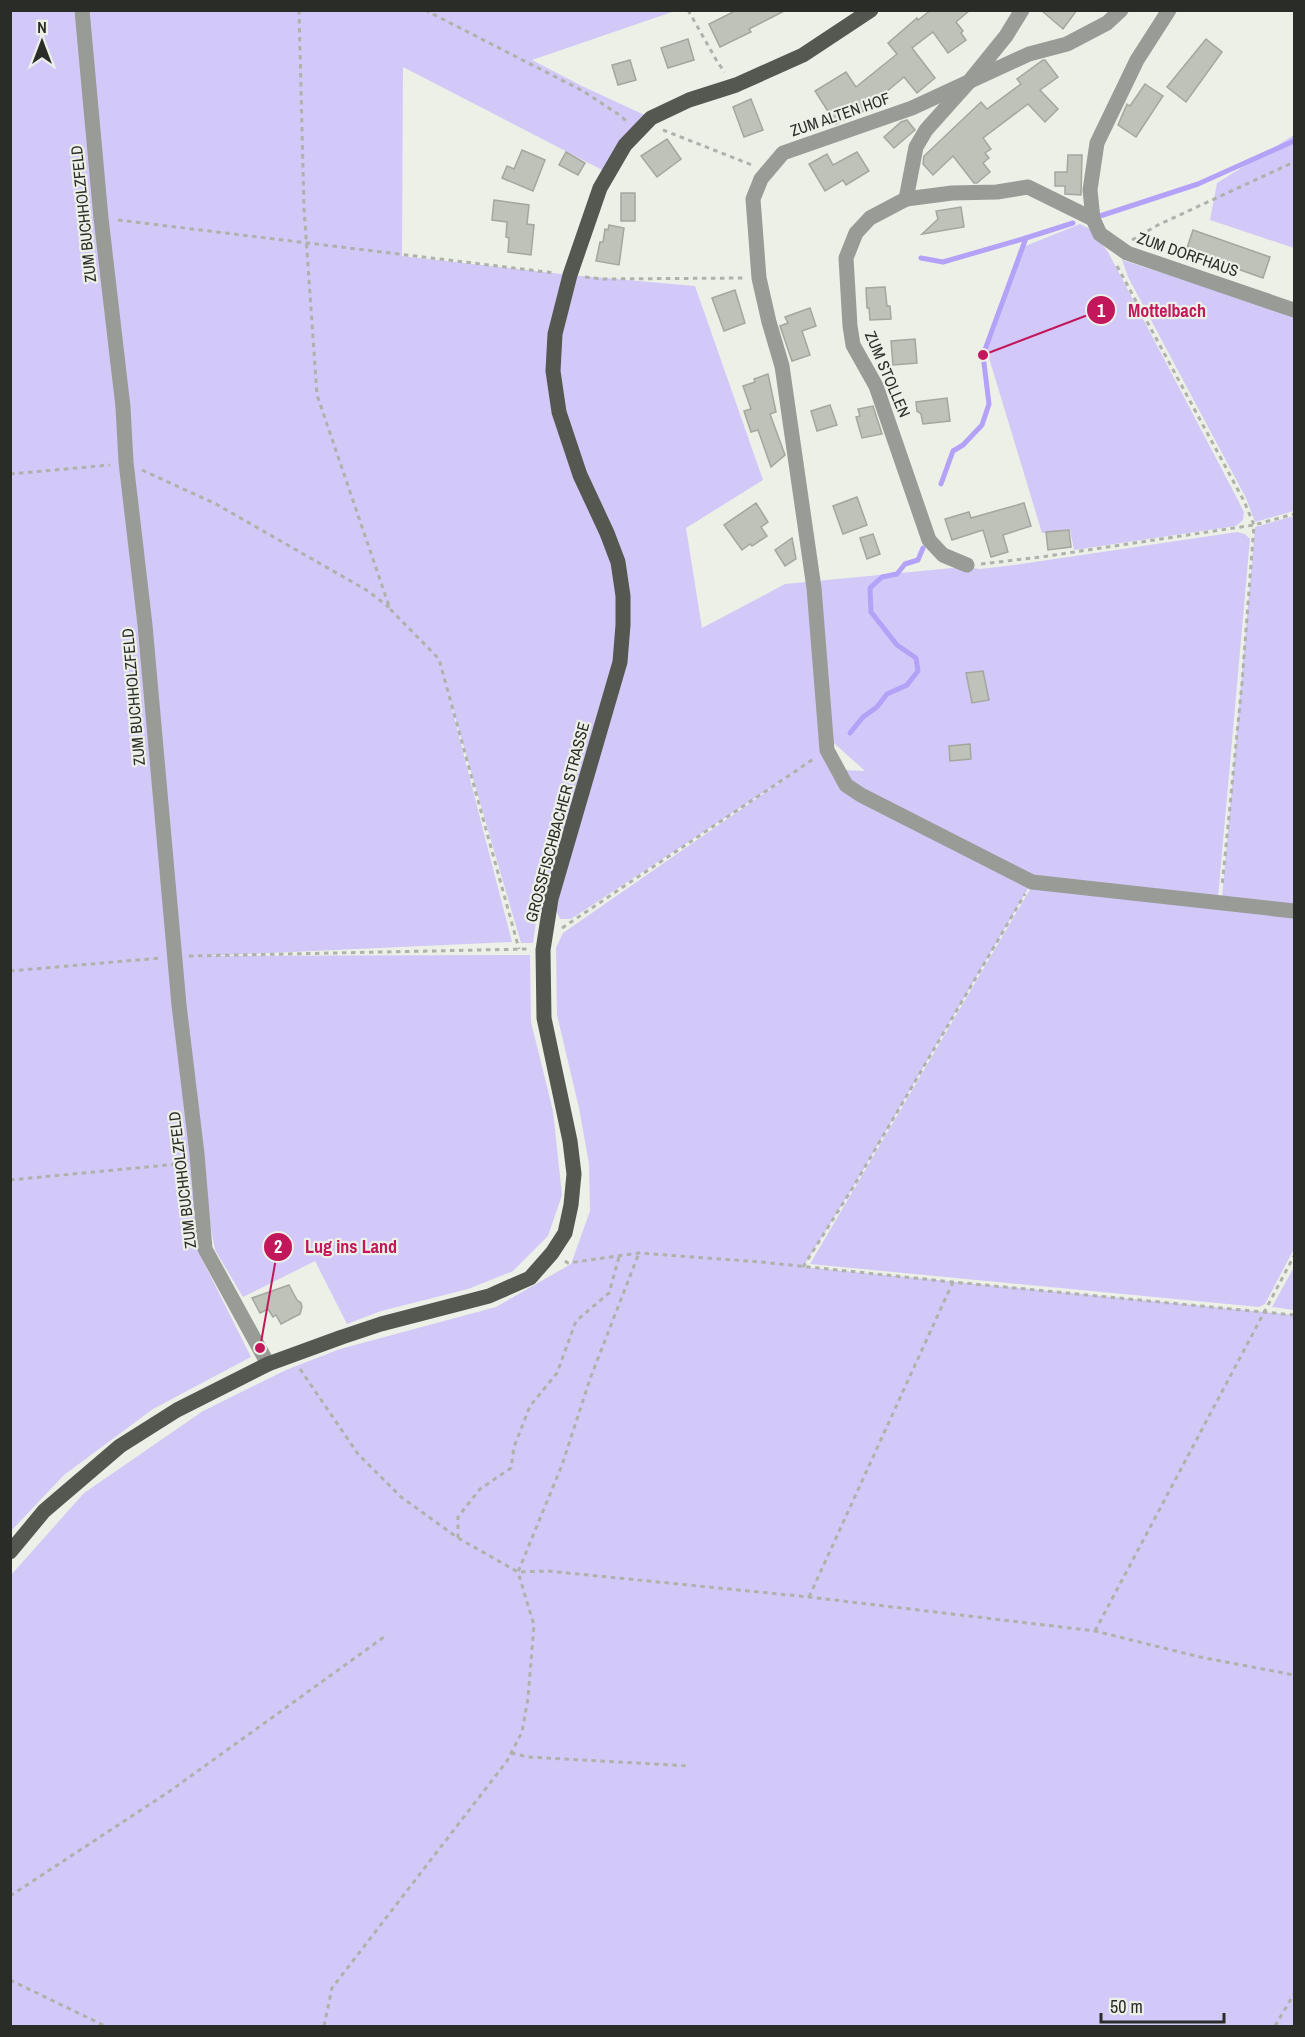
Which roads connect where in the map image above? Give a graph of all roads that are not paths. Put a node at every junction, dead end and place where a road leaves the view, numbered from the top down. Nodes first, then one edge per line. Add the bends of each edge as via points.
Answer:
1 (82, 10) edge
2 (871, 10) edge
3 (1022, 10) edge
4 (1121, 10) edge
5 (1169, 10) edge
6 (968, 83) junction
7 (906, 199) junction
8 (1093, 219) junction
9 (1294, 310) edge
10 (967, 566) road end
11 (1294, 911) edge
12 (268, 1364) junction
13 (10, 1552) edge

1 - 12 street, ZUM BUCHHOLZFELD via 205,1249
2 - 12 main road, GROSSFISCHBACHER STRASSE via 803,55 736,85 688,100 651,118 640,128 624,145 600,188 570,275 555,334 553,371 559,412 580,475 618,562 623,596 620,662 551,899 543,950 544,1018 574,1174 565,1233 530,1278 489,1296 381,1324
3 - 6 street
4 - 6 street, ZUM ALTEN HOF via 1107,23 1067,44 1029,54
5 - 8 street via 1137,60 1097,143 1090,190
6 - 7 street via 916,147
6 - 11 street, ZUM ALTEN HOF via 912,108 783,153 761,179 753,199 759,278 782,366 814,588 827,750 846,785 861,795 1032,882
7 - 8 street, ZUM STOLLEN via 1028,187
7 - 10 street, ZUM STOLLEN via 870,218 856,233 846,258 853,345 876,386 929,540 943,555
8 - 9 street, ZUM DORFHAUS via 1100,234 1119,248 1155,264
12 - 13 main road, GROSSFISCHBACHER STRASSE via 177,1410 120,1446 44,1511

